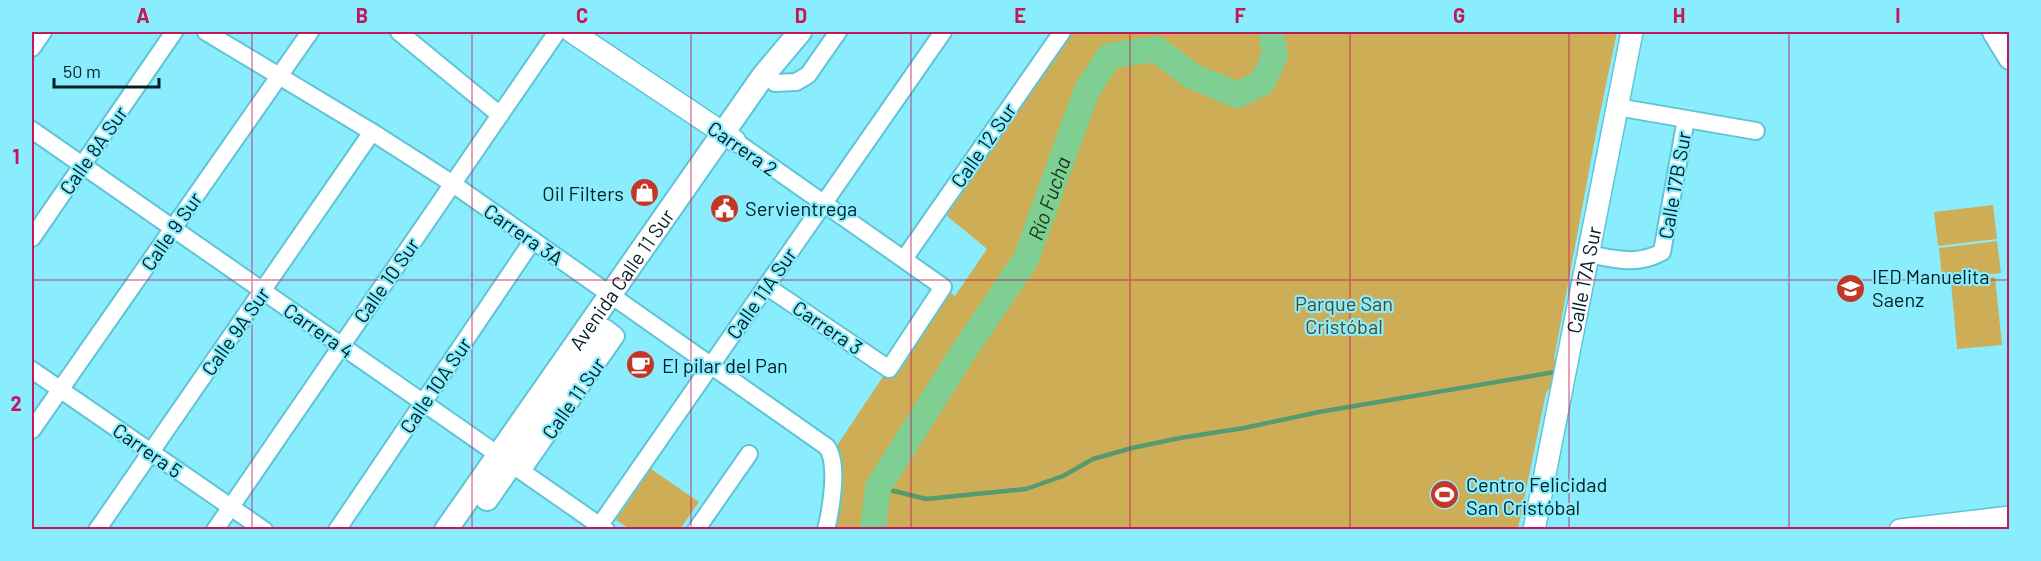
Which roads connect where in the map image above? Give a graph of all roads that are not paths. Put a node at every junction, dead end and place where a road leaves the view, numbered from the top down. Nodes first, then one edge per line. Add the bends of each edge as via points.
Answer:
1 (43, 32) edge
2 (174, 32) edge
3 (206, 32) edge
4 (310, 32) edge
5 (399, 32) edge
6 (557, 32) edge
7 (572, 32) edge
8 (802, 32) edge
9 (838, 32) edge
10 (943, 32) edge
11 (1062, 32) edge
12 (1632, 32) edge
13 (1994, 32) edge
14 (32, 48) edge
15 (2010, 58) edge
16 (280, 76) junction
17 (775, 83) junction
18 (1617, 107) junction
19 (500, 116) junction
20 (1686, 119) junction
21 (32, 130) edge
22 (1756, 131) dead end
23 (372, 132) junction
24 (729, 137) junction
25 (82, 165) junction
26 (453, 184) junction
27 (824, 203) junction
28 (173, 229) junction
29 (32, 238) edge
30 (533, 240) junction
31 (1588, 254) junction
32 (904, 259) junction
33 (766, 286) junction
34 (263, 291) junction
35 (617, 299) junction
36 (341, 345) junction
37 (711, 365) junction
38 (889, 369) joint
39 (32, 370) edge
40 (60, 389) junction
41 (423, 402) junction
42 (32, 430) edge
43 (151, 452) junction
44 (749, 454) dead end
45 (510, 463) junction
46 (231, 507) junction
47 (2010, 517) edge
48 (603, 527) edge
49 (97, 530) edge
50 (215, 530) edge
51 (264, 530) edge
52 (337, 530) edge
53 (446, 530) edge
54 (465, 530) edge
55 (696, 530) edge
56 (826, 530) edge
57 (1534, 530) edge
58 (1900, 530) edge

1 - 14 street
2 - 25 street, Calle 8A Sur
3 - 16 street, Carrera 3A
4 - 16 street, Calle 9 Sur
5 - 19 street
6 - 19 street, Calle 10 Sur
7 - 24 street, Carrera 2
8 - 17 main road, Avenida Calle 11 Sur
8 - 24 main road, Avenida Calle 11 Sur via 763,76
9 - 17 street via 808,75 796,82
10 - 27 street, Calle 11A Sur
11 - 32 street, Calle 12 Sur
12 - 18 street, Calle 17A Sur
13 - 15 main road
16 - 23 street, Carrera 3A
16 - 28 street, Calle 9 Sur
17 - 24 main road, Avenida Calle 11 Sur
18 - 20 street
18 - 31 street, Calle 17A Sur
19 - 26 street, Calle 10 Sur
20 - 22 street
20 - 31 street, Calle 17B Sur via 1662,252 1640,261
21 - 25 street, Carrera 4
23 - 26 street, Carrera 3A
23 - 34 street, Calle 9A Sur
24 - 27 street, Carrera 2
24 - 35 main road, Avenida Calle 11 Sur
25 - 28 street, Carrera 4
25 - 29 street, Calle 8A Sur
26 - 30 street, Carrera 3A
26 - 36 street, Calle 10 Sur
27 - 32 street, Carrera 2
27 - 33 street, Calle 11A Sur
28 - 34 street, Carrera 4
28 - 40 street, Calle 9 Sur
30 - 35 street, Carrera 3A
30 - 41 street, Calle 10A Sur
31 - 57 street, Calle 17A Sur
32 - 38 street, Carrera 2 via 943,287
33 - 37 street, Calle 11A Sur
33 - 38 street, Carrera 3
34 - 36 street, Carrera 4
34 - 43 street, Calle 9A Sur
35 - 37 street, Carrera 3A
35 - 45 main road, Avenida Calle 11 Sur
35 - 45 main road, Avenida Calle 11 Sur via 606,328
36 - 41 street, Carrera 4
36 - 46 street, Calle 10 Sur
37 - 48 street, Calle 11A Sur
37 - 56 street, Carrera 3A via 832,453 834,468
39 - 40 street, Carrera 5
40 - 42 street, Calle 9 Sur
40 - 43 street, Carrera 5
41 - 45 street, Carrera 4
41 - 52 street, Calle 10A Sur
43 - 46 street, Carrera 5
43 - 49 street, Calle 9A Sur
44 - 55 street
45 - 48 street, Carrera 4
45 - 53 main road, Avenida Calle 11 Sur
45 - 54 main road, Avenida Calle 11 Sur
46 - 50 street, Calle 10 Sur
46 - 51 street, Carrera 5
47 - 58 street

